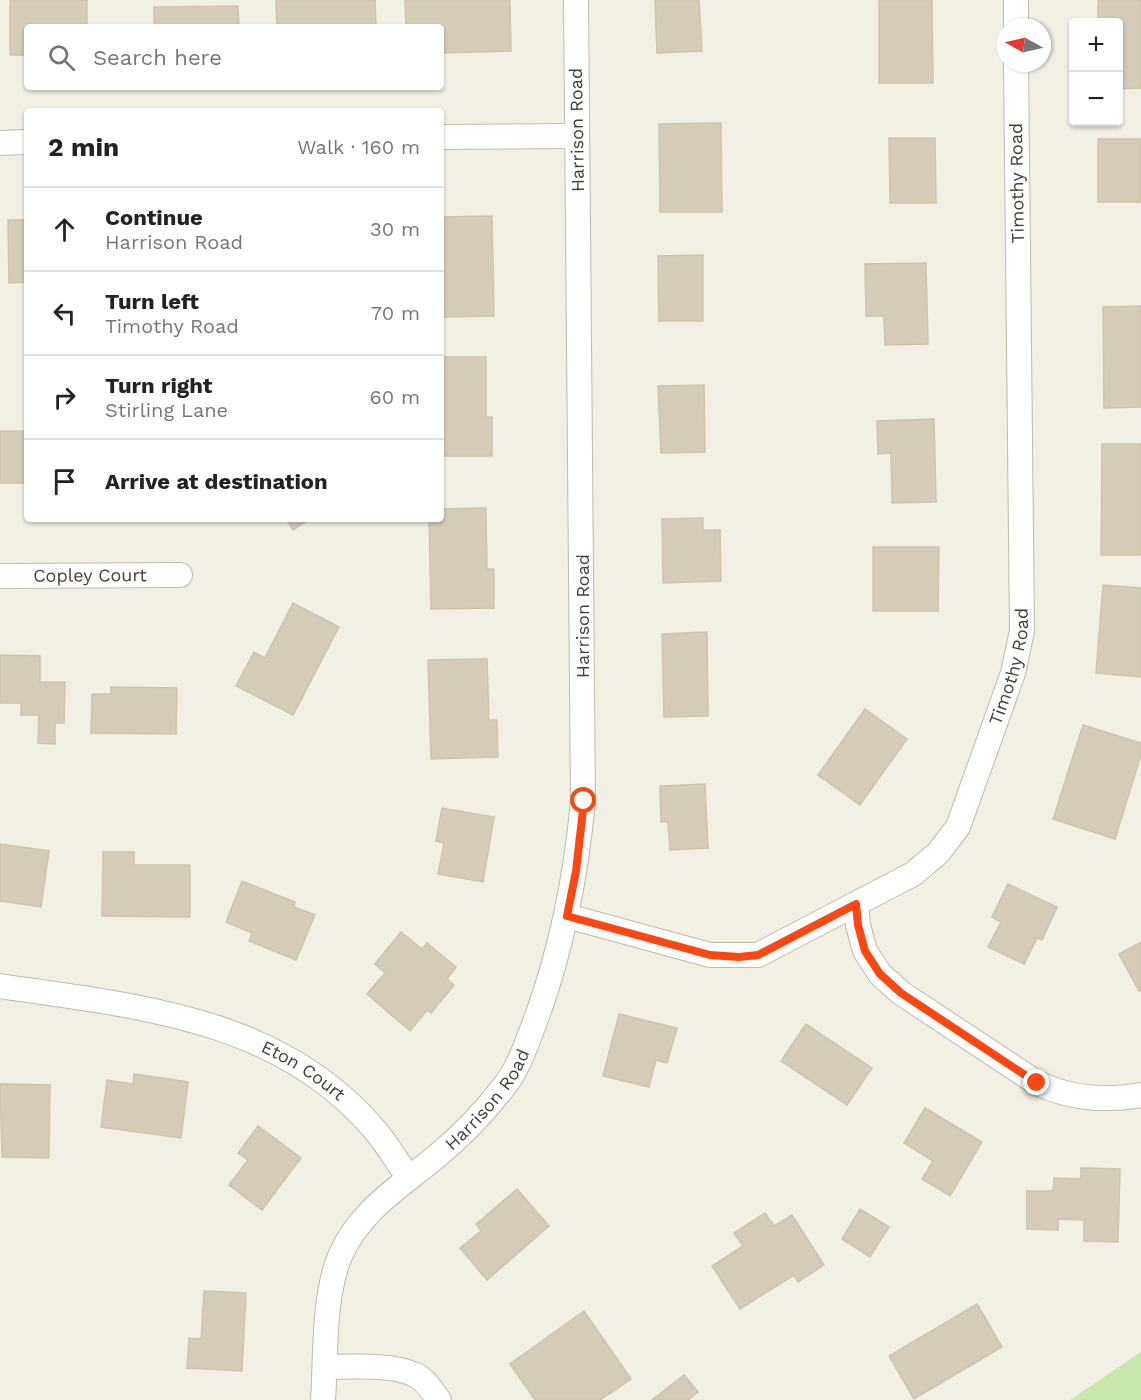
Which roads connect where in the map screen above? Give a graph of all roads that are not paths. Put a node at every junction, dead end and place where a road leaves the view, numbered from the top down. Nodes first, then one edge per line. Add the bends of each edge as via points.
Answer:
1 (576, 0) edge
2 (1016, 0) edge
3 (1016, 18) edge
4 (1016, 72) edge
5 (578, 136) junction
6 (444, 137) edge
7 (24, 142) edge
8 (0, 143) edge
9 (180, 575) dead end
10 (0, 576) edge
11 (856, 904) junction
12 (567, 916) junction
13 (0, 986) edge
14 (1141, 1095) edge
15 (409, 1178) junction
16 (325, 1367) junction
17 (323, 1400) edge
18 (439, 1400) edge

1 - 5 street, Harrison Road
2 - 3 street
4 - 11 street, Timothy Road via 1022,631 1013,673 958,827 938,853 912,874
5 - 6 street
5 - 12 street, Harrison Road via 584,801
7 - 8 street
9 - 10 street, Copley Court
11 - 12 street, Timothy Road via 758,955 739,957 710,955
11 - 14 street via 865,951 880,974 901,993 1055,1091 1114,1100
12 - 15 street, Harrison Road via 547,989 508,1082 476,1120
13 - 15 street, Eton Court via 158,1009 209,1023 256,1042 301,1067 340,1096 374,1129
15 - 16 street via 388,1192 363,1218 340,1258 331,1290
16 - 17 street
16 - 18 street via 414,1374

